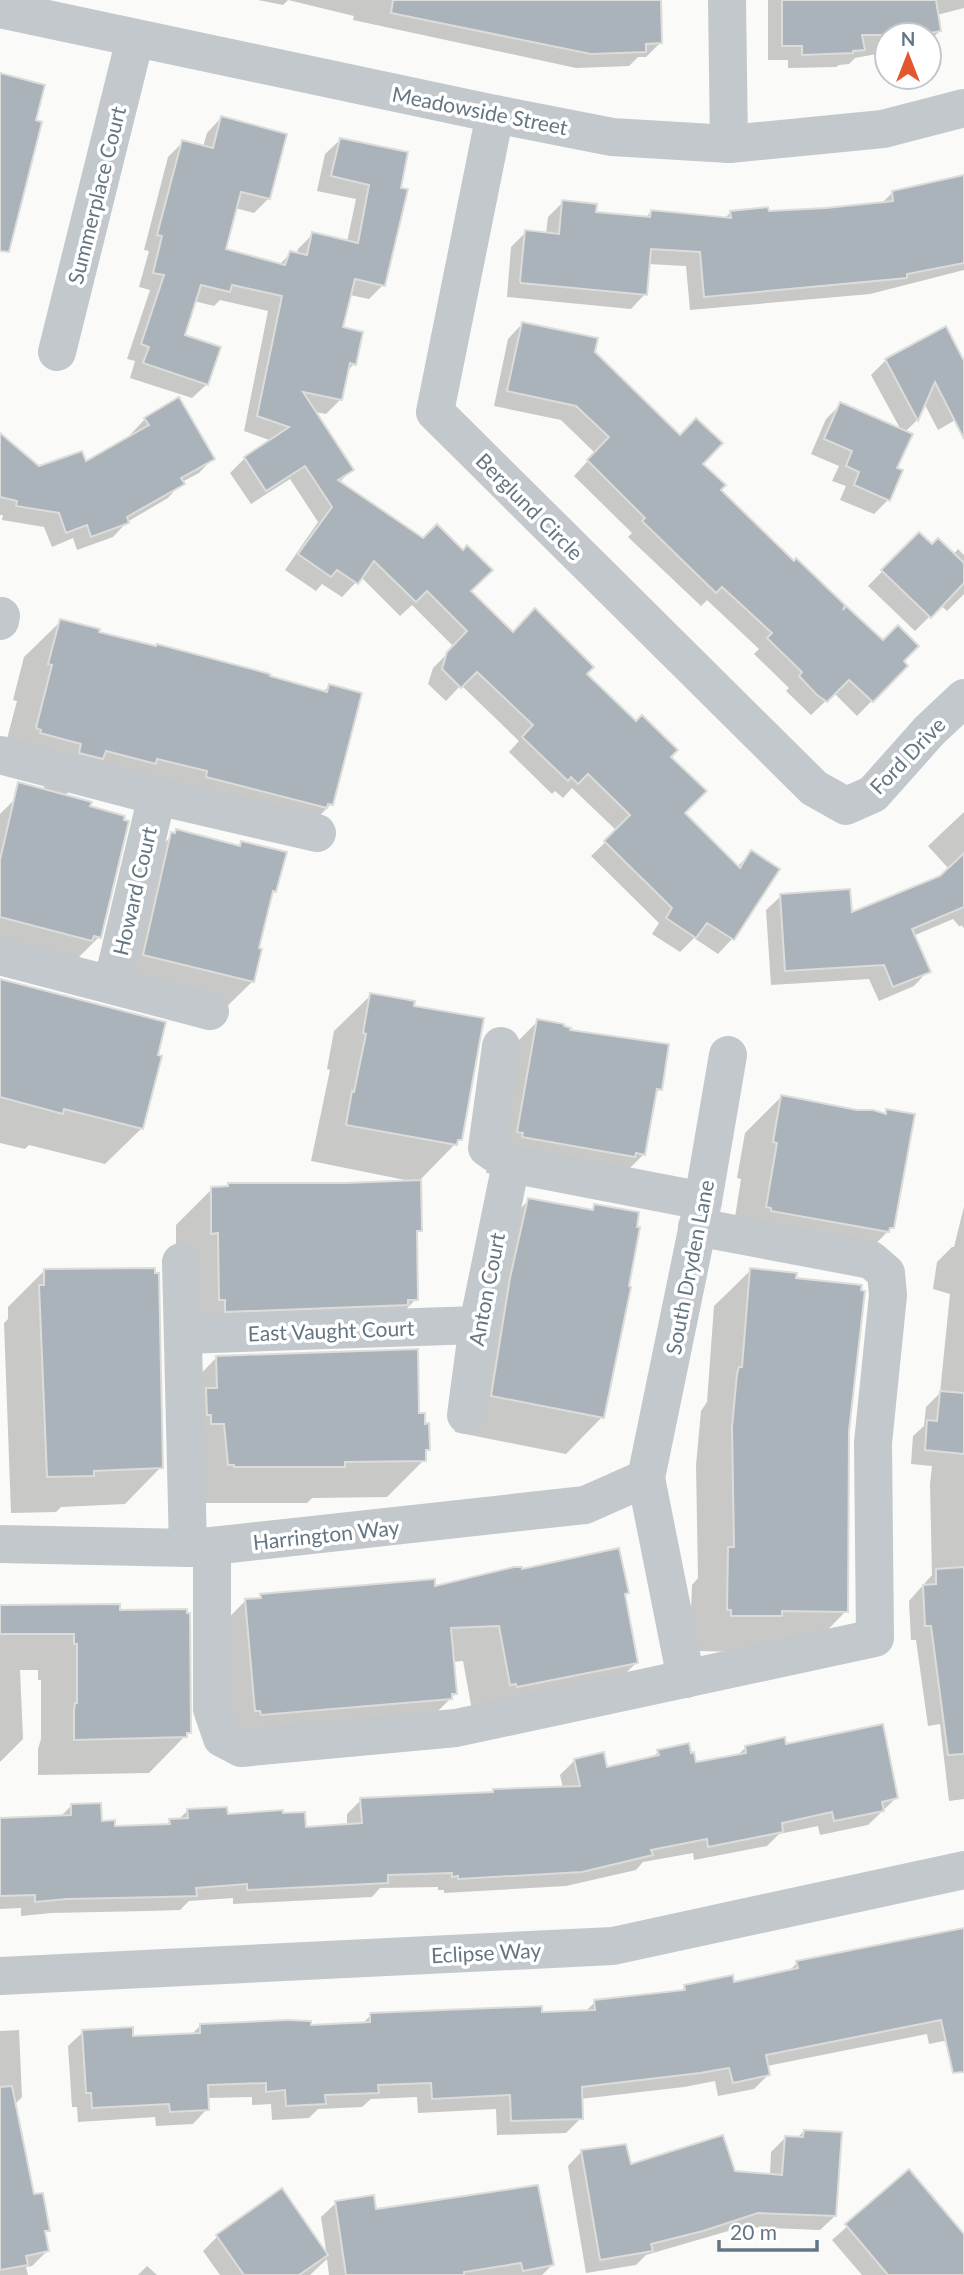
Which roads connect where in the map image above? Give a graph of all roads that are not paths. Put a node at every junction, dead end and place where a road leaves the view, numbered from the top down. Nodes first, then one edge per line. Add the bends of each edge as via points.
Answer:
1 (727, 0) edge
2 (0, 9) edge
3 (135, 39) junction
4 (964, 108) edge
5 (495, 114) junction
6 (729, 144) junction
7 (57, 352) dead end
8 (964, 698) edge
9 (0, 755) edge
10 (157, 796) junction
11 (846, 806) joint
12 (317, 833) dead end
13 (0, 956) edge
14 (112, 985) junction
15 (210, 1011) dead end
16 (501, 1046) dead end
17 (728, 1055) dead end
18 (511, 1164) junction
19 (700, 1214) junction
20 (181, 1262) dead end
21 (478, 1325) junction
22 (183, 1335) junction
23 (466, 1415) dead end
24 (646, 1478) junction
25 (0, 1544) edge
26 (200, 1547) junction
27 (687, 1679) junction
28 (964, 1870) edge
29 (0, 1976) edge

1 - 6 street
2 - 3 street, Meadowside Street
3 - 5 street, Meadowside Street
3 - 7 street, Summerplace Court
4 - 6 street, Meadowside Street via 883,129
5 - 6 street, Meadowside Street via 612,137
5 - 11 street, Berglund Circle via 435,412 814,788
8 - 11 street, Ford Drive via 873,794
9 - 10 street
10 - 12 street
10 - 14 street, Howard Court
13 - 14 street, Howard Court
14 - 15 street, Howard Court
16 - 18 street via 487,1148
17 - 19 street, South Dryden Lane
18 - 19 street
18 - 21 street, Anton Court
19 - 24 street, South Dryden Lane
19 - 27 street via 871,1260 886,1273 888,1295 873,1443 875,1638
20 - 22 street
21 - 22 street, East Vaught Court
21 - 23 street, Anton Court
22 - 26 street
24 - 26 street, Harrington Way via 585,1505
24 - 27 street
25 - 26 street, Harrington Way
26 - 27 street via 212,1709 222,1738 241,1748 456,1728
28 - 29 street, Eclipse Way via 613,1946

